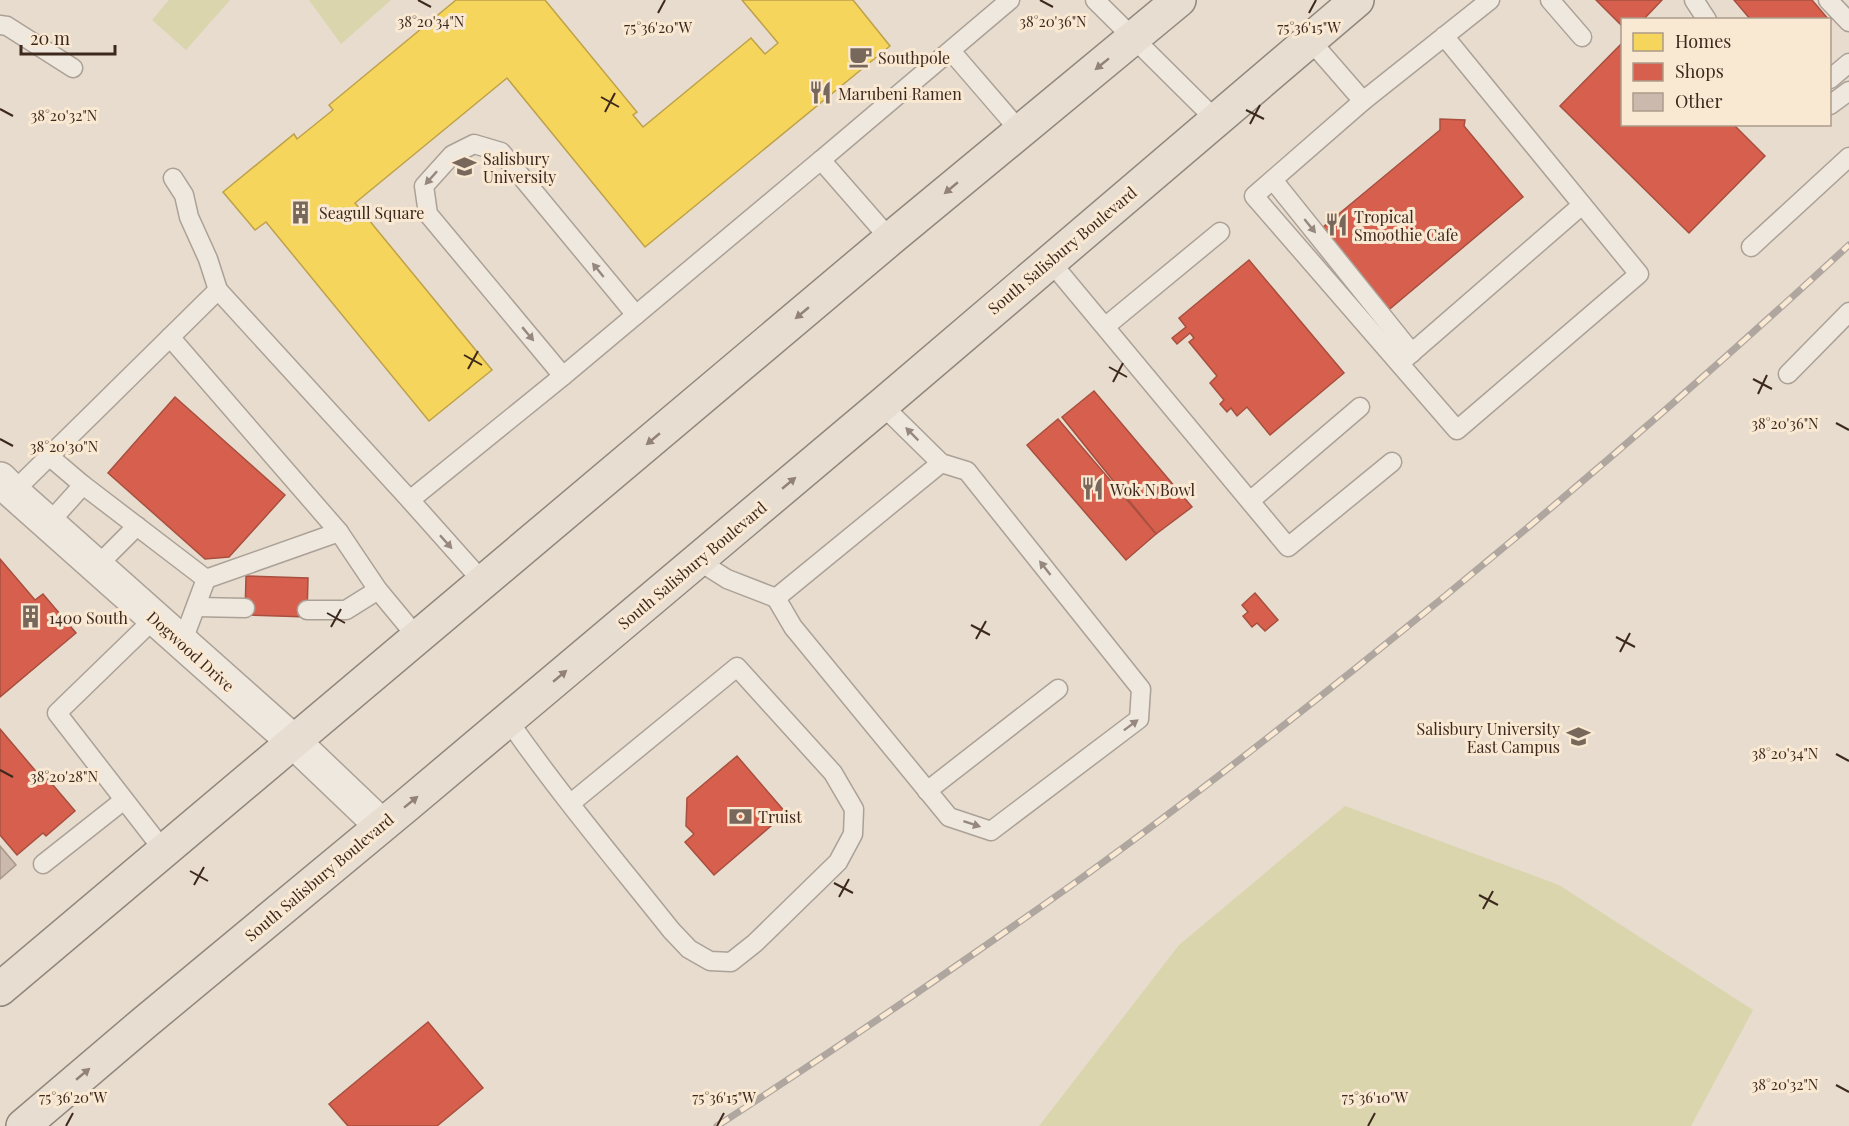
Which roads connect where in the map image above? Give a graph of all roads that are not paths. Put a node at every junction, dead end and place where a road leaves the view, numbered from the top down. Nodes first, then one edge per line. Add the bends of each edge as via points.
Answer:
1 (1010, 0) edge
2 (1095, 0) edge
3 (1179, 0) edge
4 (1357, 0) edge
5 (1490, 0) edge
6 (1550, 0) edge
7 (1694, 0) edge
8 (1828, 0) edge
9 (1706, 18) edge
10 (1849, 22) edge
11 (0, 25) edge
12 (1444, 36) junction
13 (1582, 37) dead end
14 (1134, 38) junction
15 (1310, 40) junction
16 (951, 51) junction
17 (1849, 63) edge
18 (73, 68) dead end
19 (1831, 78) edge
20 (1849, 91) edge
21 (1363, 101) junction
22 (1831, 104) edge
23 (1216, 120) junction
24 (1020, 131) junction
25 (1849, 157) edge
26 (821, 160) junction
27 (173, 178) dead end
28 (1273, 180) junction
29 (1582, 206) junction
30 (1220, 232) dead end
31 (890, 239) junction
32 (1751, 247) dead end
33 (1050, 261) junction
34 (218, 290) junction
35 (1849, 312) edge
36 (636, 315) junction
37 (1106, 326) junction
38 (170, 337) junction
39 (1406, 358) junction
40 (1788, 374) dead end
41 (563, 376) junction
42 (882, 405) junction
43 (1360, 407) dead end
44 (50, 457) junction
45 (1392, 462) dead end
46 (941, 463) junction
47 (83, 485) junction
48 (6, 486) edge
49 (410, 500) junction
50 (1250, 501) junction
51 (48, 524) junction
52 (137, 526) junction
53 (339, 532) junction
54 (697, 560) junction
55 (96, 567) junction
56 (206, 579) junction
57 (484, 583) junction
58 (378, 590) junction
59 (776, 598) junction
60 (197, 607) junction
61 (245, 608) dead end
62 (307, 610) dead end
63 (155, 618) junction
64 (417, 637) junction
65 (182, 643) junction
66 (1058, 689) dead end
67 (508, 720) junction
68 (293, 741) junction
69 (927, 790) junction
70 (124, 800) junction
71 (571, 803) junction
72 (381, 825) junction
73 (164, 851) junction
74 (43, 864) dead end
75 (0, 989) edge
76 (23, 1126) edge

1 - 16 lane
2 - 14 lane
3 - 14 main road
4 - 15 main road, South Salisbury Boulevard
5 - 12 lane
6 - 13 lane
7 - 9 lane
8 - 10 lane
11 - 18 lane
12 - 21 lane
12 - 29 lane
14 - 23 lane
14 -> 24 main road
15 - 21 lane
15 - 23 main road, South Salisbury Boulevard
16 - 24 lane
16 - 26 lane
17 - 19 lane
20 - 22 lane
21 - 28 lane
23 - 33 main road, South Salisbury Boulevard
24 -> 31 main road
25 - 32 lane
26 - 31 lane
26 - 36 lane
27 - 34 lane via 184,195
28 -> 39 lane
28 - 39 lane via 1254,196
29 - 39 lane
29 - 39 lane via 1639,274 1456,430
30 - 37 lane
31 -> 57 main road
33 - 37 lane
33 - 42 main road, South Salisbury Boulevard
34 - 38 lane
34 - 49 lane
35 - 40 lane
36 - 41 lane
36 -> 41 lane via 501,152 474,144 452,155 424,186 428,214
37 - 50 lane
38 - 44 lane
38 - 53 lane
41 - 49 lane
46 -> 42 lane
54 -> 42 main road, South Salisbury Boulevard
43 - 50 lane
44 - 47 lane
44 - 48 lane
45 - 50 lane via 1288,548
46 - 59 lane
69 -> 46 lane via 949,817 991,831 1139,718 1141,689 967,471
47 - 51 lane
47 - 52 lane
48 - 51 street, Dogwood Drive
49 -> 57 lane
51 - 55 street, Dogwood Drive
52 - 55 lane
52 - 56 lane
53 - 56 lane
53 - 58 lane
54 - 59 lane via 727,579
67 -> 54 main road, South Salisbury Boulevard
55 - 63 street, Dogwood Drive
56 - 60 lane
57 - 64 main road
58 - 62 lane via 346,610
58 - 64 lane
59 - 69 lane via 793,627
60 - 61 lane
60 - 65 lane
63 - 65 street, Dogwood Drive
63 - 70 lane via 57,713
64 - 68 main road
65 - 68 street, Dogwood Drive
66 - 69 lane
67 - 71 lane
72 -> 67 main road, South Salisbury Boulevard
68 - 72 street, Dogwood Drive
68 - 73 main road
70 - 73 lane
70 - 74 lane
71 - 71 lane via 671,930 689,949 710,961 731,962 755,943 838,862 853,834 854,809 833,773 737,667
76 -> 72 main road, South Salisbury Boulevard
73 - 75 main road

